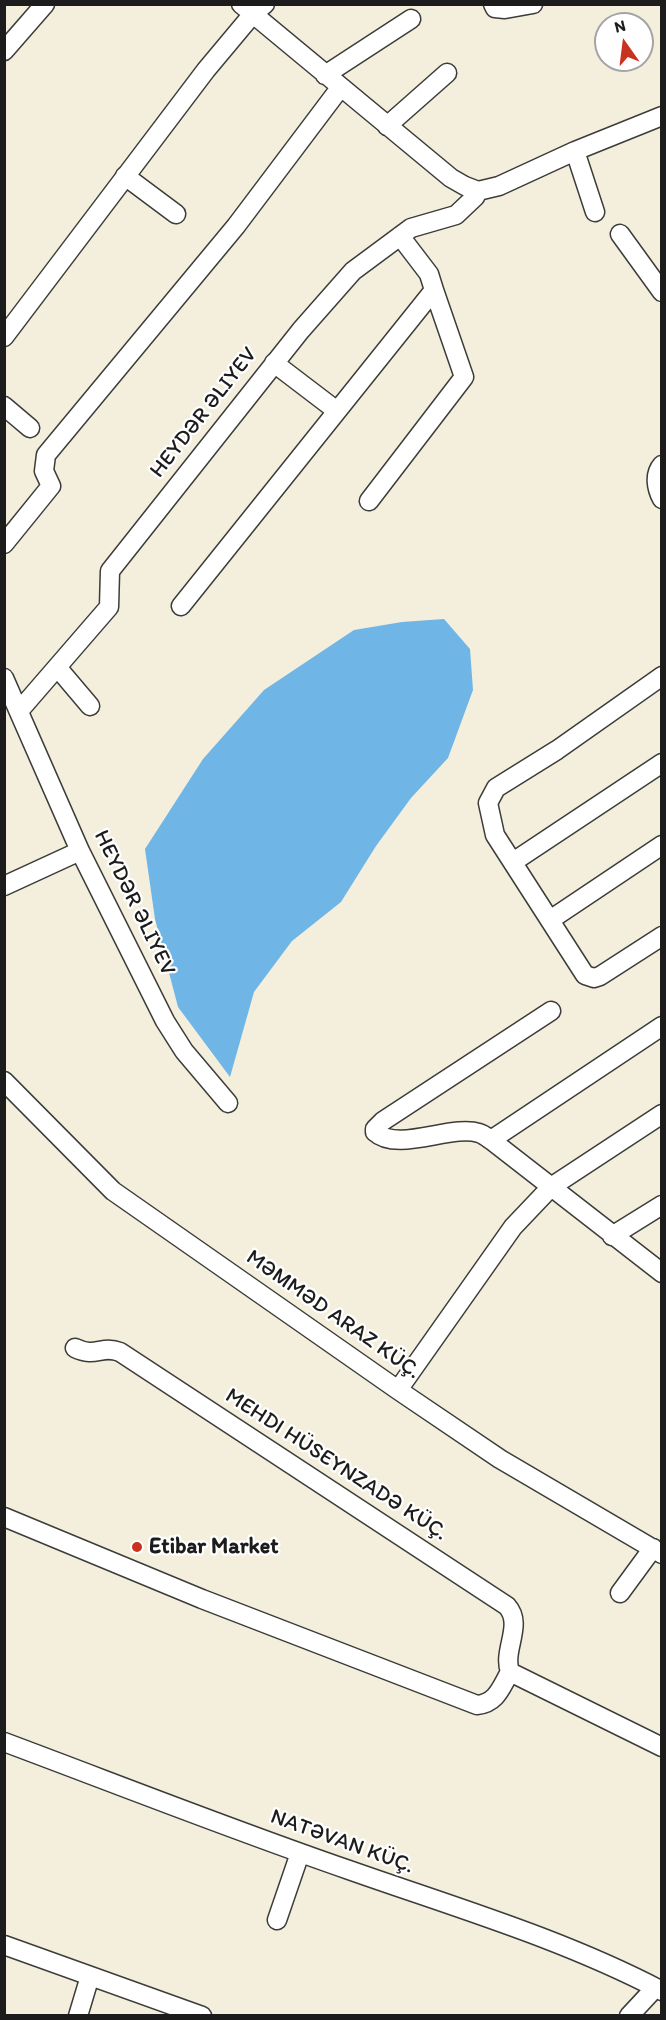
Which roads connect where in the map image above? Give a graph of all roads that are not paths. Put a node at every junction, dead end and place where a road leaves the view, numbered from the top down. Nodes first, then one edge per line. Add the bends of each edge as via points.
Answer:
1 (45, 4) edge
2 (493, 4) edge
3 (533, 4) edge
4 (253, 8) edge
5 (411, 19) dead end
6 (4, 51) edge
7 (447, 73) dead end
8 (325, 75) junction
9 (340, 88) junction
10 (662, 116) edge
11 (387, 126) junction
12 (575, 151) junction
13 (125, 176) junction
14 (478, 191) junction
15 (595, 212) dead end
16 (176, 214) dead end
17 (620, 234) dead end
18 (400, 236) junction
19 (434, 290) junction
20 (662, 292) edge
21 (4, 337) edge
22 (274, 363) junction
23 (4, 406) edge
24 (337, 411) junction
25 (30, 428) dead end
26 (662, 465) edge
27 (662, 499) edge
28 (369, 501) dead end
29 (4, 544) edge
30 (181, 606) dead end
31 (57, 667) junction
32 (662, 676) edge
33 (4, 678) edge
34 (90, 706) dead end
35 (19, 711) junction
36 (662, 764) edge
37 (662, 845) edge
38 (80, 851) junction
39 (513, 862) junction
40 (4, 886) edge
41 (550, 920) junction
42 (662, 936) edge
43 (551, 1011) dead end
44 (662, 1026) edge
45 (4, 1081) edge
46 (228, 1103) dead end
47 (662, 1113) edge
48 (491, 1140) junction
49 (551, 1187) junction
50 (662, 1205) edge
51 (612, 1236) junction
52 (662, 1273) edge
53 (75, 1348) dead end
54 (398, 1390) junction
55 (4, 1517) edge
56 (657, 1551) edge
57 (620, 1593) dead end
58 (510, 1672) junction
59 (4, 1742) edge
60 (662, 1747) edge
61 (300, 1853) junction
62 (276, 1920) dead end
63 (4, 1945) edge
64 (90, 1976) junction
65 (658, 1990) edge
66 (78, 2016) edge
67 (202, 2016) edge
68 (629, 2016) edge

1 - 6 street
2 - 3 street via 505,9
4 - 8 street
4 - 13 street
5 - 8 street
7 - 11 street
8 - 9 street
9 - 11 street
9 - 29 street via 236,226 46,455 44,471 51,486
10 - 12 street
11 - 14 street via 451,178
12 - 14 street via 499,186
12 - 15 street
13 - 16 street
13 - 21 street
14 - 18 street, HEYDƏR ƏLIYEV via 456,214 411,228
17 - 20 street
18 - 19 street via 429,274
18 - 22 street, HEYDƏR ƏLIYEV via 353,271
19 - 24 street
19 - 28 street via 464,377
22 - 24 street
22 - 31 street, HEYDƏR ƏLIYEV via 110,571 109,607
23 - 25 street
24 - 30 street
26 - 27 street via 657,482
31 - 34 street
31 - 35 street, HEYDƏR ƏLIYEV
32 - 39 street via 496,788 488,803 495,834
33 - 35 street, HEYDƏR ƏLIYEV
35 - 38 street, HEYDƏR ƏLIYEV
36 - 39 street
37 - 41 street
38 - 40 street
38 - 46 street, HEYDƏR ƏLIYEV via 165,1021 184,1051
39 - 41 street
41 - 42 street via 589,978 600,976
43 - 48 street via 375,1129 377,1134 407,1140 465,1131 478,1132
44 - 48 street
45 - 54 street, MƏMMƏD ARAZ KÜÇ. via 113,1191
47 - 49 street
48 - 49 street
49 - 51 street
49 - 54 street via 513,1227
50 - 51 street
51 - 52 street
53 - 58 street, MEHDI HÜSEYNZADƏ KÜÇ. via 86,1354 111,1348 120,1352 507,1606 514,1619 507,1654
54 - 56 street, MƏMMƏD ARAZ KÜÇ. via 500,1459
55 - 58 street via 202,1599 477,1705 495,1698
56 - 57 street
58 - 60 street
59 - 61 street, NATƏVAN KÜÇ.
61 - 62 street
61 - 65 street, NATƏVAN KÜÇ. via 551,1941
63 - 64 street
64 - 66 street
64 - 67 street
65 - 68 street

